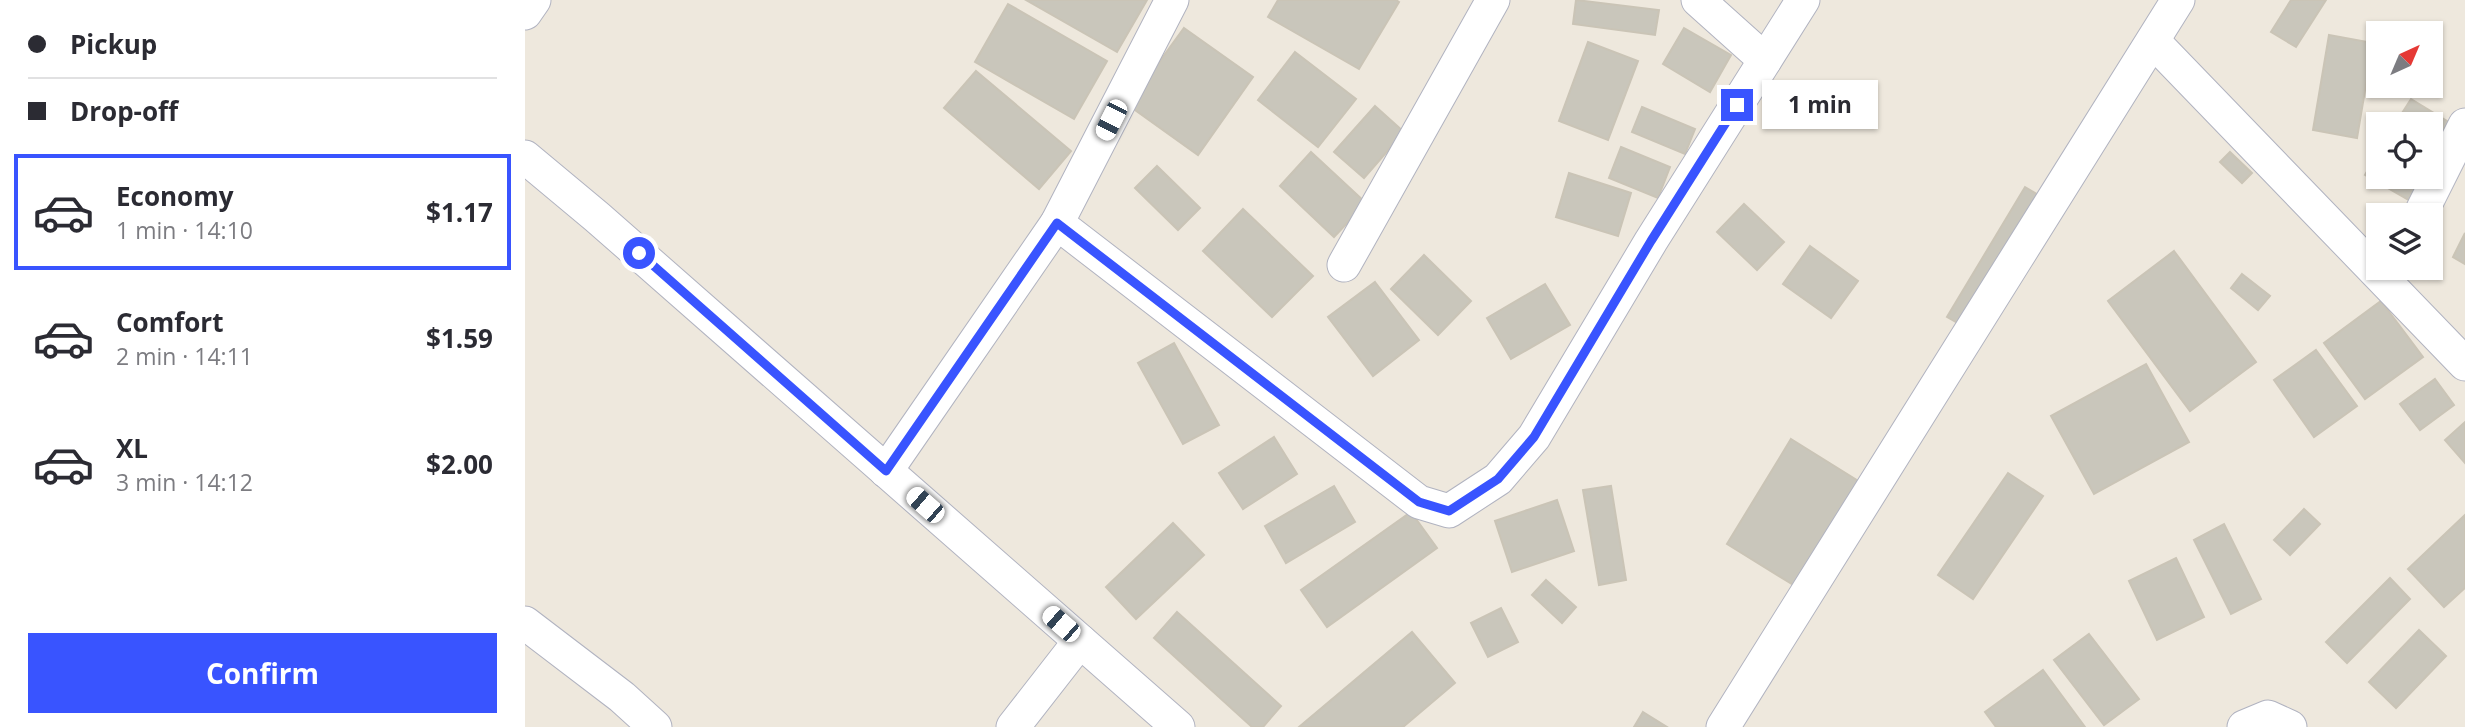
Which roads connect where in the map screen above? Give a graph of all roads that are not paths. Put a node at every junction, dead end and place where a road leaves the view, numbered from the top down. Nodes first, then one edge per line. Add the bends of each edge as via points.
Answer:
1 (534, 0) edge
2 (1172, 0) edge
3 (1493, 0) edge
4 (1698, 0) edge
5 (1803, 0) edge
6 (2178, 0) edge
7 (525, 13) edge
8 (2153, 41) junction
9 (1765, 60) junction
10 (2465, 125) edge
11 (525, 157) edge
12 (2426, 203) edge
13 (1057, 223) junction
14 (2366, 251) edge
15 (1344, 265) dead end
16 (2394, 280) edge
17 (2465, 364) edge
18 (886, 471) junction
19 (525, 623) edge
20 (1080, 641) junction
21 (655, 727) edge
22 (1013, 727) edge
23 (1178, 727) edge
24 (1723, 727) edge
25 (2244, 727) edge
26 (2290, 727) edge

1 - 7 street
2 - 13 street
3 - 15 street
4 - 9 street
5 - 9 street
6 - 8 street
8 - 14 street
8 - 24 street
9 - 13 street via 1534,437 1498,479 1449,511 1419,502
10 - 12 street
11 - 18 street
13 - 18 street
16 - 17 street
18 - 20 street
19 - 21 street
20 - 22 street
20 - 23 street
25 - 26 street via 2268,717

